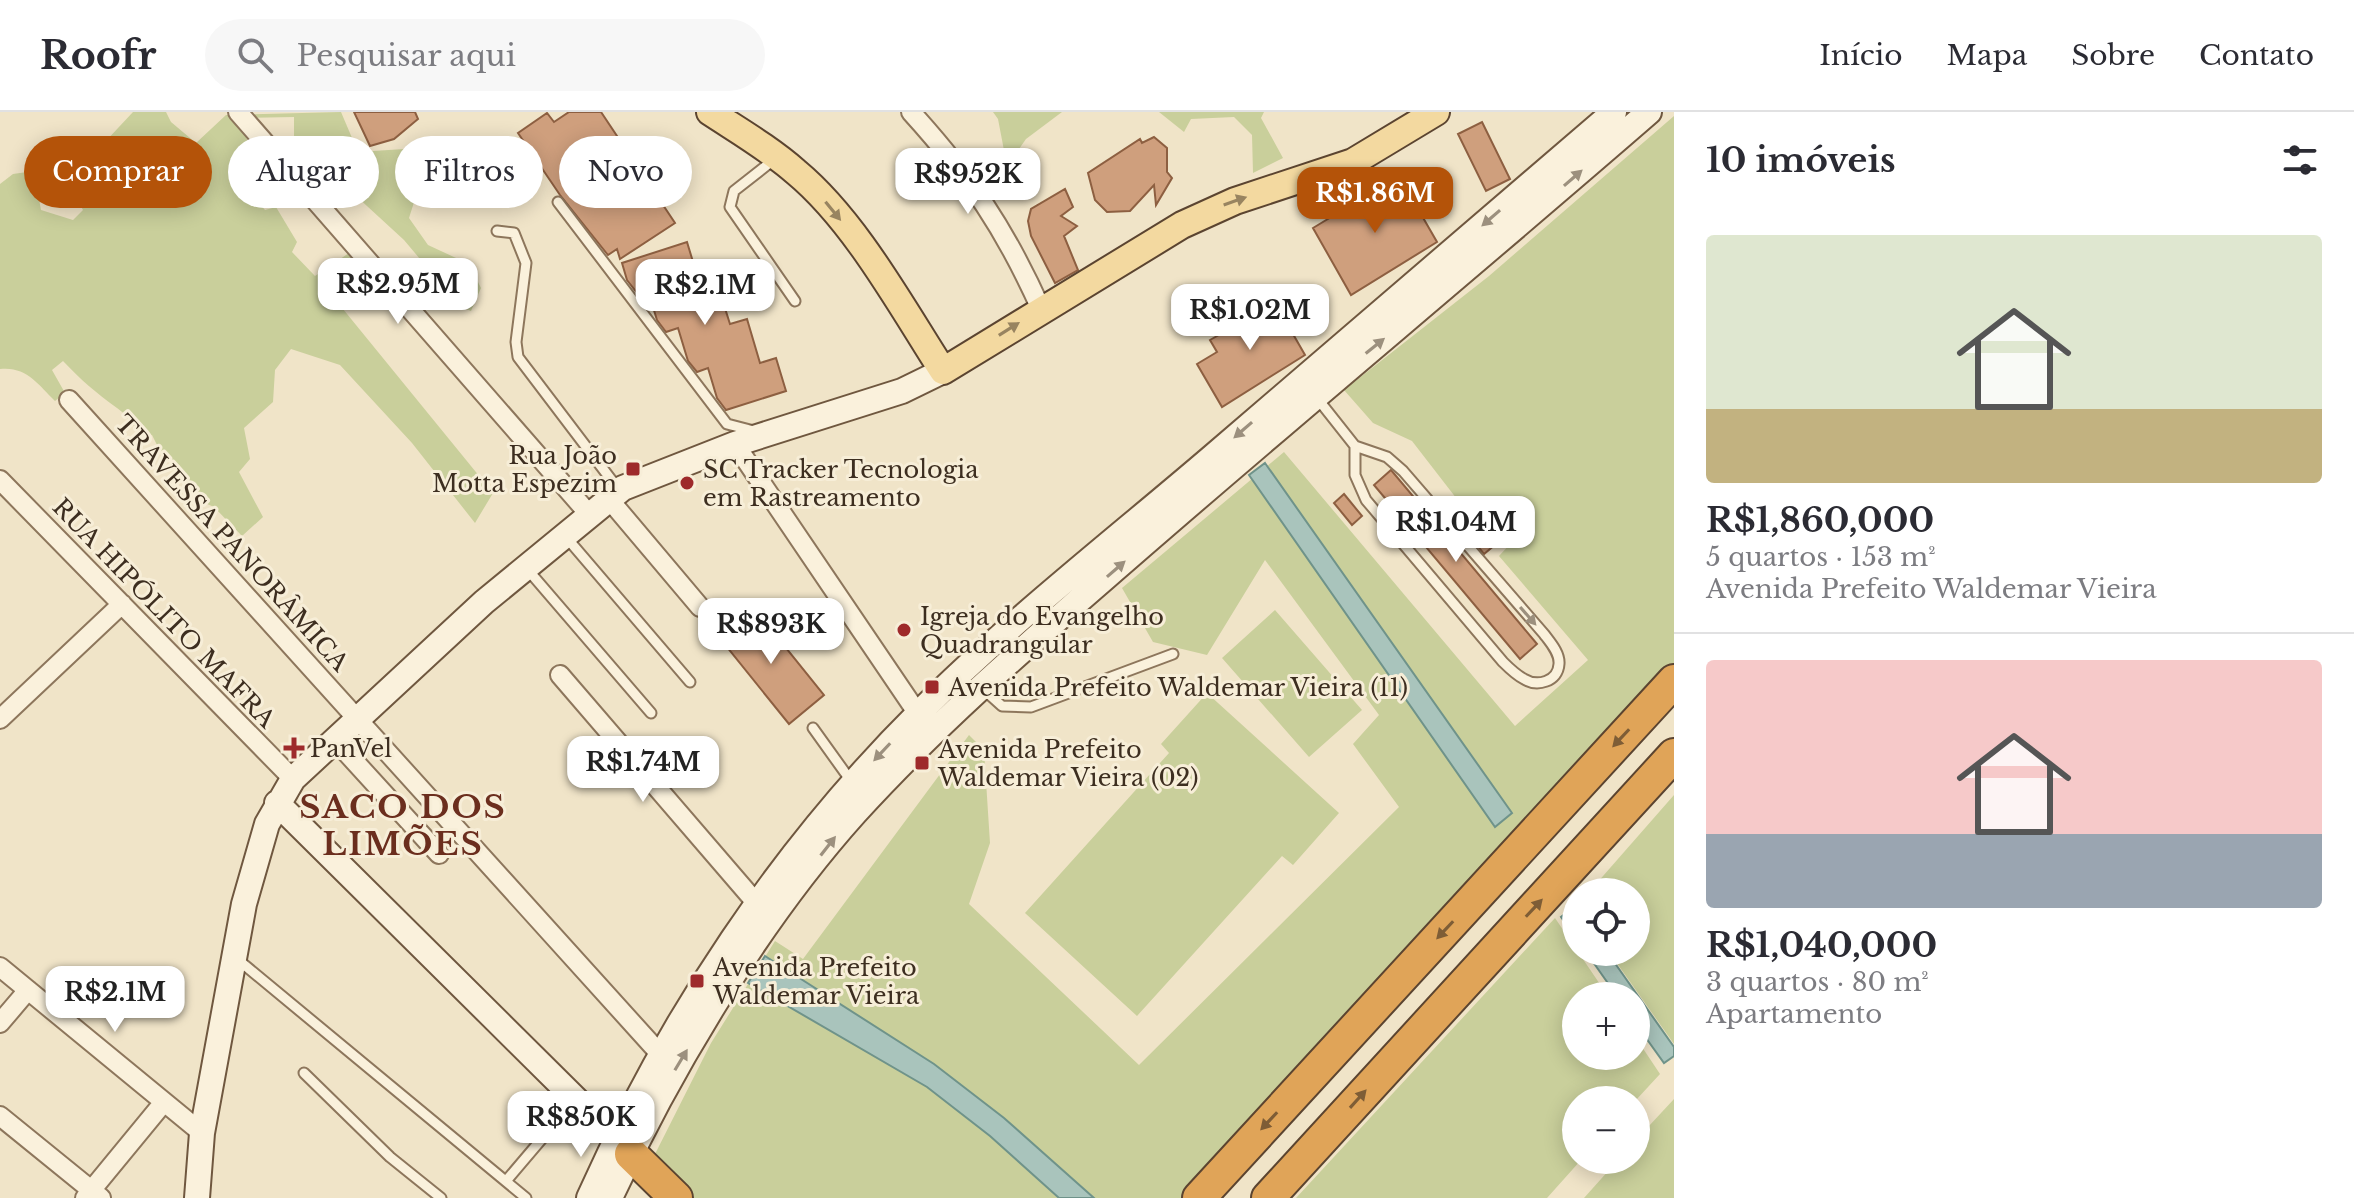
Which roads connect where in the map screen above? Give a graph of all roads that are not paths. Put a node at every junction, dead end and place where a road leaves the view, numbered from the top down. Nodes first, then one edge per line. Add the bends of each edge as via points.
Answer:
1 (238, 112) edge
2 (710, 112) edge
3 (911, 112) edge
4 (1436, 112) edge
5 (1614, 112) edge
6 (1649, 112) edge
7 (777, 157) junction
8 (558, 202) dead end
9 (497, 231) dead end
10 (795, 301) dead end
11 (1041, 309) junction
12 (943, 371) junction
13 (1302, 393) junction
14 (69, 400) dead end
15 (765, 434) junction
16 (735, 444) junction
17 (1355, 446) junction
18 (0, 480) edge
19 (613, 494) junction
20 (588, 513) junction
21 (564, 534) junction
22 (526, 567) junction
23 (122, 604) junction
24 (700, 607) dead end
25 (1173, 654) dead end
26 (560, 675) dead end
27 (1674, 681) edge
28 (690, 682) dead end
29 (979, 685) junction
30 (651, 713) dead end
31 (918, 714) junction
32 (360, 718) junction
33 (0, 719) edge
34 (813, 728) dead end
35 (335, 740) junction
36 (1674, 755) edge
37 (293, 779) junction
38 (863, 784) junction
39 (277, 803) junction
40 (439, 854) dead end
41 (758, 905) junction
42 (233, 955) junction
43 (0, 967) edge
44 (28, 990) junction
45 (0, 1023) edge
46 (661, 1055) junction
47 (304, 1073) dead end
48 (575, 1099) junction
49 (164, 1102) junction
50 (0, 1116) edge
51 (202, 1133) junction
52 (623, 1146) junction
53 (506, 1181) junction
54 (203, 1193) edge
55 (93, 1195) edge
56 (441, 1198) edge
57 (526, 1198) edge
58 (589, 1198) edge
59 (610, 1198) edge
60 (676, 1198) edge
61 (1199, 1198) edge
62 (1268, 1198) edge

1 - 20 street
2 - 7 main road
3 - 11 street via 949,152 985,204
11 -> 4 main road via 1208,212 1353,162
5 -> 13 main road
13 -> 6 main road
7 - 10 lane via 734,191 730,207
7 -> 12 main road via 836,214
8 - 15 lane via 727,424
9 - 19 lane via 514,233 526,263 518,357
12 -> 11 main road
12 - 15 main road via 902,391
13 - 17 lane
29 -> 13 main road
13 -> 31 main road via 997,641
14 - 32 street, TRAVESSA PANORÂMICA
15 - 16 main road
16 - 19 main road
16 - 31 street
17 -> 17 lane via 1387,457 1403,471 1544,634 1560,664 1553,678 1526,681 1503,662 1366,500 1355,475
18 - 23 street, RUA HIPÓLITO MAFRA
19 - 20 main road
19 - 24 street
20 - 21 main road
21 - 22 main road
21 - 28 lane
22 - 30 lane
22 - 32 main road
23 - 33 street
23 - 37 street, RUA HIPÓLITO MAFRA
25 - 29 lane via 1031,707 1002,706
26 - 41 street
27 -> 61 highway
29 - 38 main road
31 -> 38 main road
32 - 35 main road
32 - 46 street, TRAVESSA PANORÂMICA
34 - 38 lane
35 - 37 main road
35 - 40 street
62 -> 36 highway
37 - 39 main road
38 - 41 main road
52 -> 38 main road
39 - 42 main road
39 - 48 main road
41 - 46 main road
42 - 51 main road
42 - 53 lane
43 - 44 street
44 - 45 street
44 - 49 street
46 - 52 main road
47 - 56 lane via 379,1147
48 - 52 main road
48 - 53 lane
49 - 51 street
49 - 55 street
50 - 55 street
51 - 54 main road
52 - 58 main road
52 - 59 main road
52 - 60 highway
53 - 57 lane

